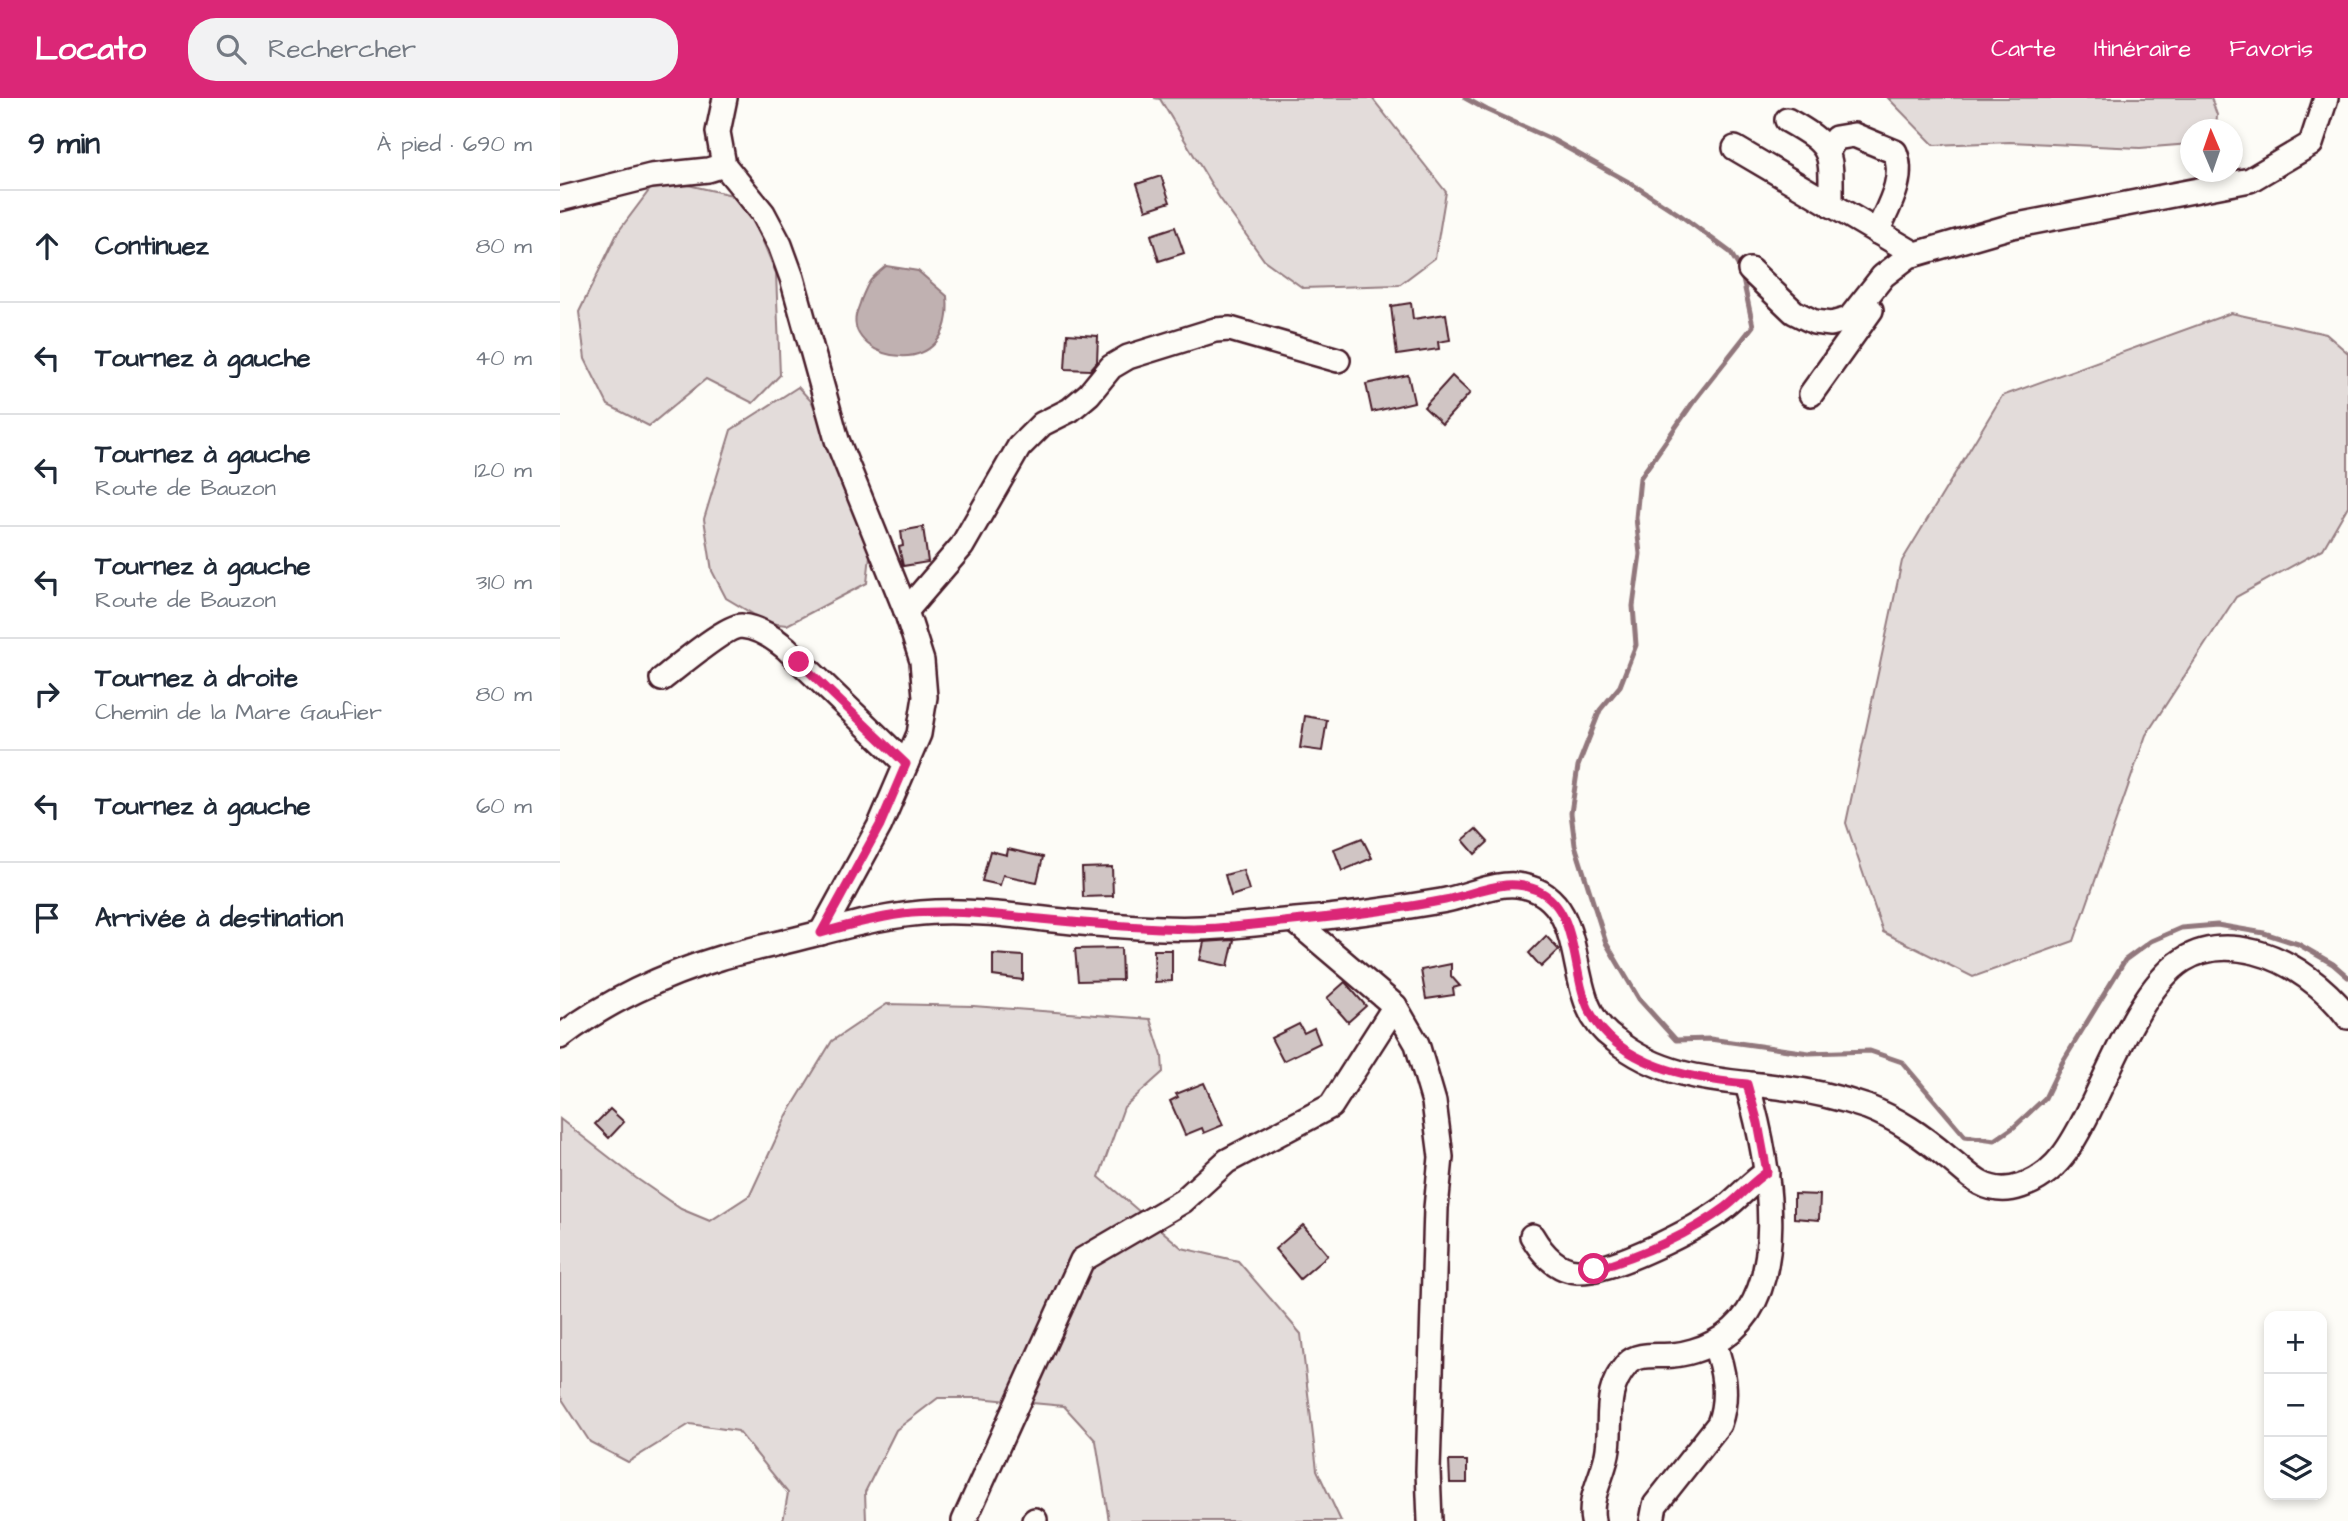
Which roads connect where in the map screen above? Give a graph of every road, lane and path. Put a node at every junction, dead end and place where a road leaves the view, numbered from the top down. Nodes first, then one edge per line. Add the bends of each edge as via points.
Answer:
1 (725, 98) edge
2 (2326, 98) edge
3 (1787, 120) dead end
4 (1735, 148) dead end
5 (1828, 150) junction
6 (724, 165) junction
7 (560, 199) edge
8 (1831, 205) junction
9 (1877, 232) junction
10 (1912, 255) junction
11 (1751, 270) dead end
12 (1338, 360) dead end
13 (1811, 394) dead end
14 (906, 611) junction
15 (662, 679) dead end
16 (906, 764) junction
17 (1295, 920) junction
18 (821, 933) junction
19 (1395, 1006) junction
20 (2348, 1017) edge
21 (560, 1037) edge
22 (1747, 1084) junction
23 (1767, 1172) junction
24 (1532, 1236) dead end
25 (1714, 1343) junction
26 (964, 1521) edge
27 (1430, 1521) edge
28 (1593, 1521) edge
29 (1652, 1521) edge

1 - 6 street via 718,132
2 - 10 street via 2311,144 2250,180 2012,226
3 - 5 street
4 - 8 street
5 - 8 street
5 - 9 street via 1836,138 1854,135 1895,152 1899,174
6 - 7 street
6 - 14 street via 763,214 780,245 837,440
8 - 9 street
9 - 10 street
10 - 11 street via 1883,276 1849,319 1831,324 1794,312
10 - 13 street
12 - 14 street via 1230,329 1128,357 1111,367 1089,394 1042,424 1019,447 962,547
14 - 16 street via 922,661 925,697 919,734
15 - 16 street via 726,631 748,628 786,648
16 - 18 street via 880,825
17 - 18 street via 1196,929 943,912 868,919
17 - 19 street
17 - 22 street via 1442,901 1508,885 1540,891 1562,912 1589,1010 1605,1032 1659,1067 1713,1081
18 - 21 street via 718,958 599,1010
19 - 26 street via 1331,1106 1227,1161 1183,1201 1082,1260
19 - 27 street via 1417,1044 1434,1102 1441,1157 1428,1471
20 - 22 street via 2326,992 2277,959 2225,948 2188,957 2145,1002 2066,1154 2032,1182 2014,1189 1978,1182 1915,1131 1871,1109 1821,1093
22 - 23 street
23 - 24 street via 1726,1206 1677,1236 1594,1269 1576,1271 1560,1266 1542,1254
23 - 25 street via 1770,1234 1760,1290 1745,1320
25 - 28 street via 1675,1355 1629,1361 1613,1383 1608,1448 1592,1500
25 - 29 street via 1722,1366 1725,1408 1719,1424 1655,1505

